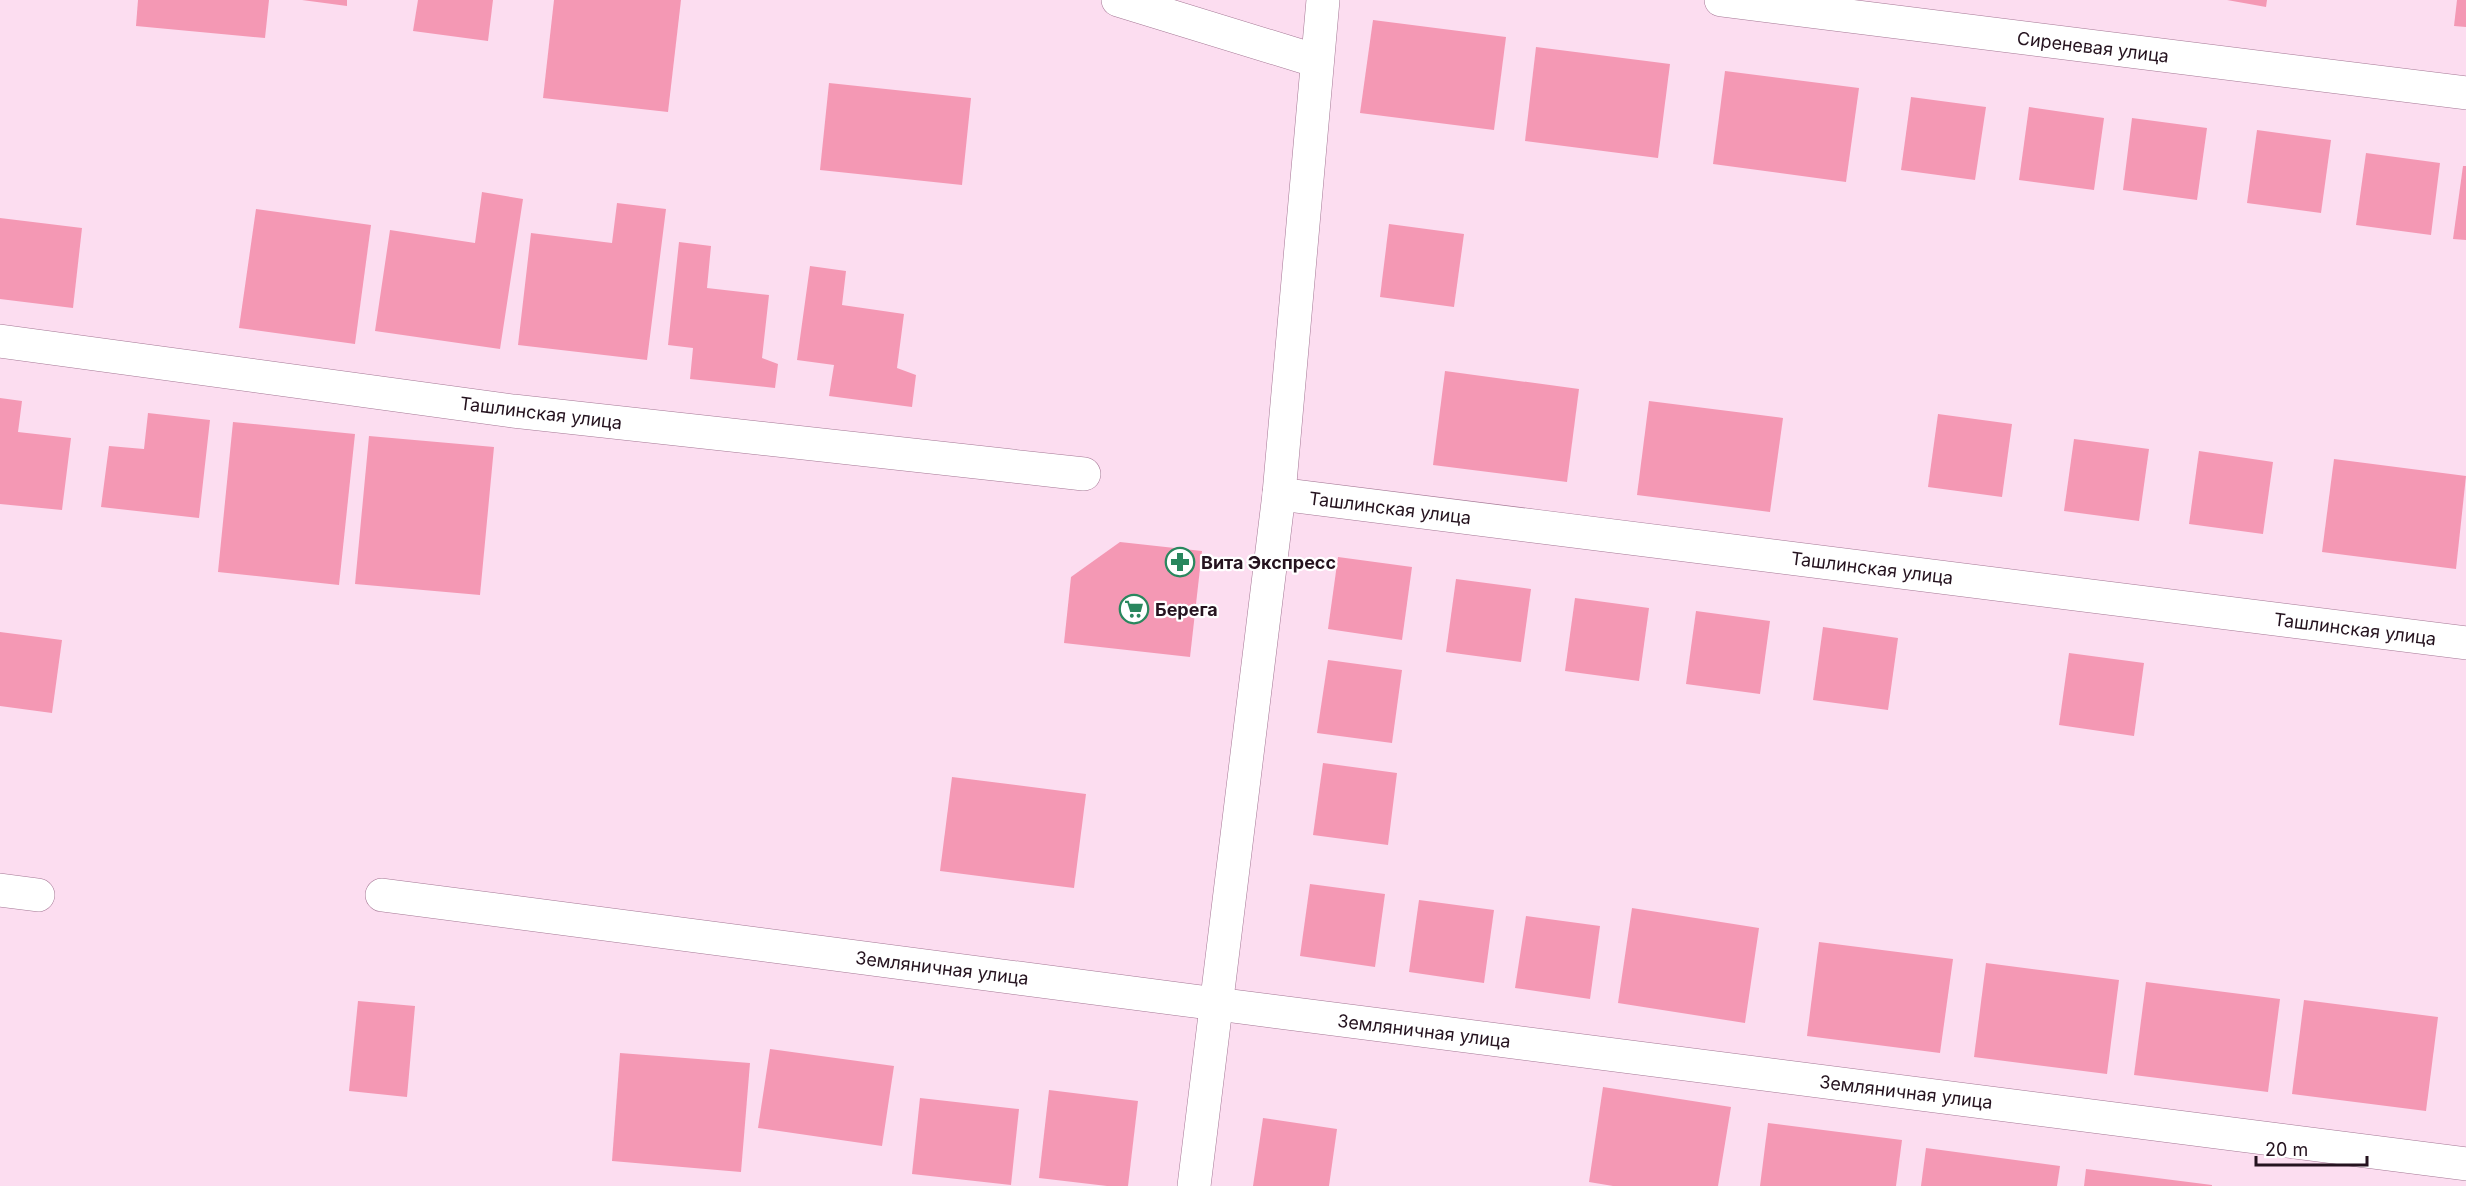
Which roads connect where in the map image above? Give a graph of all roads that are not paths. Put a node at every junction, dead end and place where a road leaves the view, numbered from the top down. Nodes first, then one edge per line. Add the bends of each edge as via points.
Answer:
1 (1118, 0) edge
2 (1323, 0) edge
3 (1721, 0) edge
4 (1317, 61) junction
5 (2466, 93) edge
6 (0, 341) edge
7 (1084, 474) dead end
8 (1279, 494) junction
9 (2466, 643) edge
10 (0, 890) edge
11 (38, 895) dead end
12 (382, 895) dead end
13 (1217, 1004) junction
14 (2466, 1164) edge
15 (1194, 1186) edge

1 - 4 street
2 - 4 street
3 - 5 street, Сиреневая улица
4 - 8 street
6 - 7 street, Ташлинская улица via 513,411
8 - 9 street, Ташлинская улица
8 - 13 street
10 - 11 street
12 - 13 street, Земляничная улица
13 - 14 street, Земляничная улица
13 - 15 street

